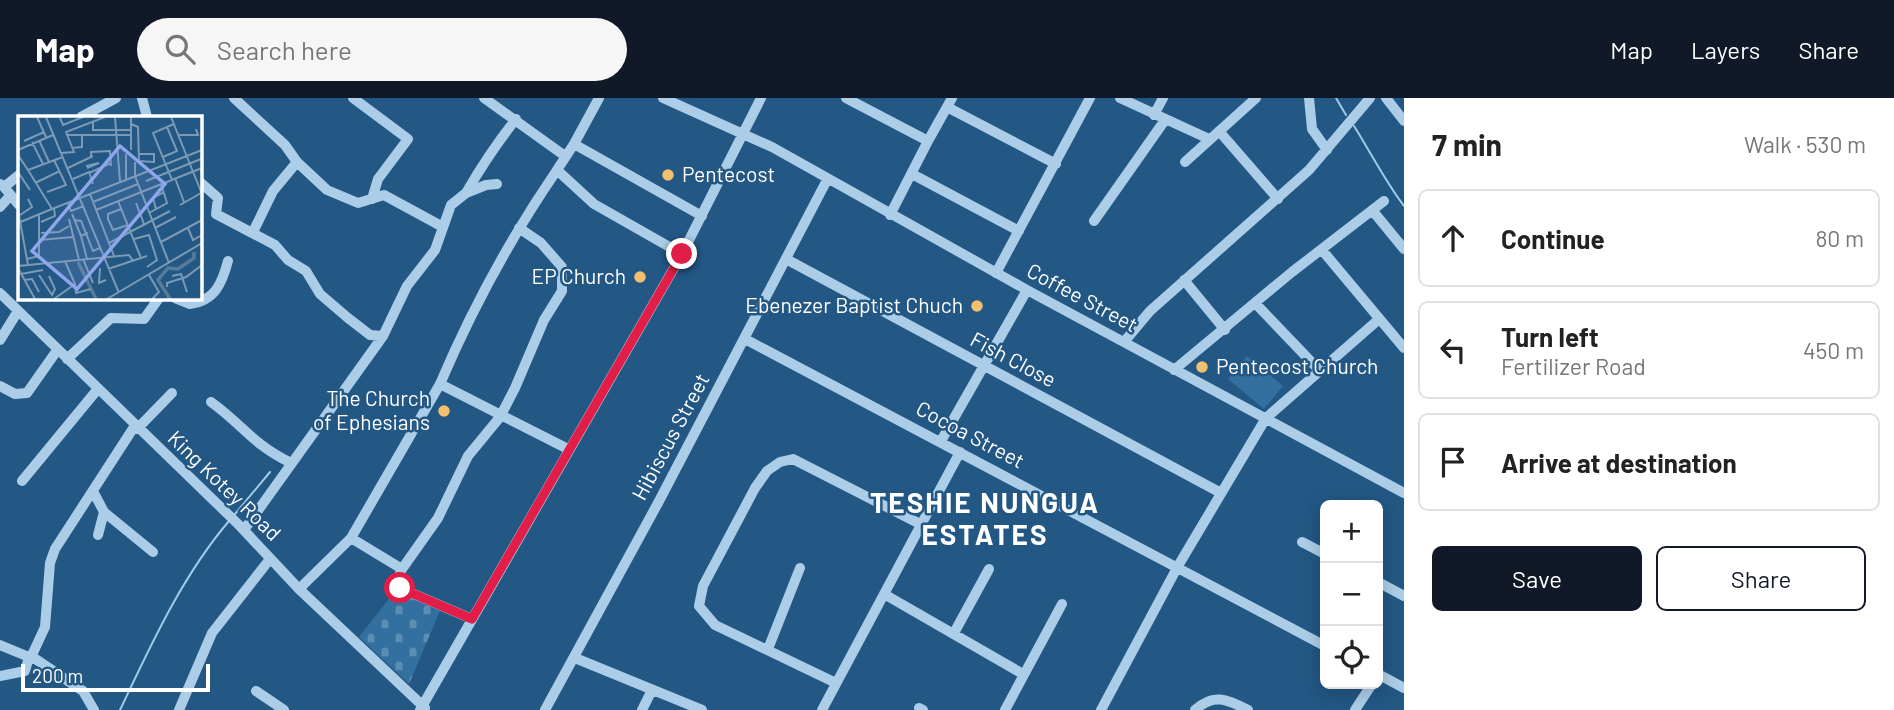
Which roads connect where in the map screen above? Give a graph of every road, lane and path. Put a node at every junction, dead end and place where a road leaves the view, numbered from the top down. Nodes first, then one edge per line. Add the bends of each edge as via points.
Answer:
1 (116, 98) edge
2 (142, 98) edge
3 (234, 98) edge
4 (353, 98) edge
5 (484, 98) edge
6 (599, 98) edge
7 (663, 98) edge
8 (761, 98) edge
9 (846, 98) edge
10 (1090, 98) edge
11 (1120, 98) edge
12 (1163, 98) edge
13 (1256, 98) edge
14 (1308, 98) edge
15 (1370, 98) edge
16 (1386, 98) edge
17 (949, 103) edge
18 (1154, 115) junction
19 (83, 116) edge
20 (147, 116) edge
21 (516, 119) junction
22 (1165, 120) junction
23 (1404, 121) edge
24 (1219, 131) junction
25 (743, 134) junction
26 (1209, 139) junction
27 (928, 141) junction
28 (574, 144) junction
29 (1327, 150) junction
30 (565, 156) junction
31 (297, 162) junction
32 (1185, 162) dead end
33 (1056, 164) junction
34 (557, 170) junction
35 (912, 174) junction
36 (18, 176) edge
37 (827, 180) junction
38 (201, 183) edge
39 (497, 184) dead end
40 (5, 189) edge
41 (466, 193) junction
42 (372, 199) junction
43 (1278, 199) junction
44 (1384, 201) dead end
45 (18, 204) edge
46 (0, 207) edge
47 (1372, 210) junction
48 (890, 215) junction
49 (702, 216) junction
50 (1094, 221) dead end
51 (443, 227) junction
52 (519, 228) junction
53 (1020, 230) junction
54 (254, 232) junction
55 (1404, 249) edge
56 (1322, 250) junction
57 (682, 254) junction
58 (786, 259) junction
59 (228, 261) dead end
60 (996, 273) junction
61 (1184, 280) junction
62 (1027, 290) junction
63 (0, 293) edge
64 (158, 299) edge
65 (178, 299) edge
66 (1255, 303) junction
67 (18, 311) junction
68 (1378, 320) junction
69 (1225, 330) junction
70 (383, 336) junction
71 (745, 338) junction
72 (0, 340) edge
73 (1124, 342) junction
74 (1404, 348) edge
75 (58, 349) junction
76 (67, 359) junction
77 (984, 366) junction
78 (1174, 370) junction
79 (1320, 371) junction
80 (440, 384) junction
81 (0, 386) edge
82 (97, 390) junction
83 (172, 393) dead end
84 (211, 402) dead end
85 (500, 417) junction
86 (1266, 418) junction
87 (136, 428) junction
88 (941, 441) junction
89 (569, 449) junction
90 (960, 452) junction
91 (291, 463) junction
92 (22, 481) dead end
93 (94, 493) junction
94 (1221, 493) junction
95 (1404, 493) edge
96 (104, 512) junction
97 (922, 525) junction
98 (242, 528) junction
99 (98, 535) dead end
100 (351, 538) junction
101 (1302, 542) dead end
102 (1320, 551) edge
103 (153, 552) dead end
104 (270, 559) junction
105 (1178, 566) junction
106 (800, 568) dead end
107 (402, 569) junction
108 (989, 569) dead end
109 (1383, 585) edge
110 (299, 589) junction
111 (884, 594) junction
112 (1404, 596) edge
113 (1062, 604) dead end
114 (472, 619) junction
115 (954, 633) junction
116 (1320, 643) edge
117 (0, 646) edge
118 (768, 649) junction
119 (30, 657) junction
120 (575, 658) junction
121 (1024, 674) junction
122 (0, 676) edge
123 (1383, 677) edge
124 (836, 682) junction
125 (1404, 688) edge
126 (1369, 689) edge
127 (652, 690) junction
128 (256, 691) dead end
129 (423, 709) edge
130 (94, 710) edge
131 (178, 710) edge
132 (284, 710) edge
133 (545, 710) edge
134 (642, 710) edge
135 (702, 710) edge
136 (822, 710) edge
137 (1005, 710) edge
138 (1101, 710) edge
139 (1195, 710) edge
140 (1248, 710) edge
141 (1355, 710) edge

1 - 19 street
2 - 20 street
3 - 31 street
4 - 42 street via 408,139 378,179
5 - 21 street
6 - 28 street
7 - 25 street, Coffee Street
8 - 25 street
9 - 27 street
10 - 33 street
11 - 18 street
12 - 18 street
13 - 24 street
14 - 29 street via 1312,129
15 - 29 street
16 - 23 street
17 - 27 street
17 - 33 street
18 - 22 street
21 - 30 street
21 - 41 street via 488,153 479,177
22 - 26 street
22 - 50 street
24 - 26 street
24 - 43 street
25 - 37 street, Coffee Street
25 - 49 street
26 - 32 street
27 - 35 street
28 - 30 street
28 - 49 street
29 - 43 street
30 - 34 street
31 - 42 street via 327,190 358,203
31 - 54 street via 272,191
33 - 53 street
34 - 52 street
34 - 57 street via 594,204
35 - 48 street
35 - 53 street
36 - 40 street
37 - 48 street, Coffee Street
37 - 58 street, Hibiscus Street
38 - 54 street via 218,198 216,214
39 - 41 street
40 - 45 street
40 - 46 street
41 - 51 street via 451,205
42 - 51 street via 384,195
43 - 61 street
44 - 47 street
47 - 55 street
47 - 56 street
48 - 60 street, Coffee Street
49 - 57 street
51 - 70 street via 435,250 407,286
52 - 80 street via 479,299
52 - 85 street via 541,243 562,267 562,291
53 - 60 street
54 - 70 street via 306,271 320,293 348,318 370,335
56 - 66 street
56 - 68 street
57 - 89 street
58 - 71 street, Hibiscus Street
58 - 77 street, Fish Close
59 - 65 street via 211,296 190,304
60 - 62 street, Coffee Street
61 - 69 street
61 - 73 street
62 - 73 street, Coffee Street
62 - 77 street
63 - 67 street, King Kotey Road
64 - 76 street via 144,319 111,318
66 - 69 street
66 - 79 street
67 - 72 street
67 - 75 street, King Kotey Road
68 - 74 street
68 - 79 street
69 - 78 street
70 - 91 street
71 - 88 street, Cocoa Street
71 - 120 street, Hibiscus Street
73 - 78 street, Coffee Street
75 - 76 street, King Kotey Road
75 - 81 street via 27,393 15,394
76 - 82 street, King Kotey Road
77 - 88 street
77 - 94 street, Fish Close
78 - 86 street, Coffee Street
79 - 86 street
80 - 85 street
80 - 100 street
82 - 87 street, King Kotey Road
82 - 92 street
83 - 87 street
84 - 91 street via 236,420 258,445
85 - 89 street
85 - 107 street via 468,456 438,518
86 - 94 street
86 - 95 street, Coffee Street
87 - 93 street
87 - 98 street, King Kotey Road
88 - 90 street, Cocoa Street
89 - 114 street
90 - 97 street
90 - 105 street, Cocoa Street
91 - 98 street
93 - 96 street
93 - 119 street via 55,550 45,627
94 - 105 street
96 - 99 street
96 - 103 street
97 - 111 street
97 - 118 street via 793,459 767,471 699,594 699,606 706,618
98 - 104 street, King Kotey Road
100 - 107 street
100 - 110 street
101 - 102 street
104 - 110 street, King Kotey Road
104 - 131 street via 212,633
105 - 116 street, Cocoa Street
105 - 138 street
106 - 118 street
107 - 114 street via 397,580 400,588
108 - 115 street
109 - 112 street
110 - 129 street, King Kotey Road
111 - 115 street
111 - 124 street
113 - 121 street
114 - 129 street
115 - 121 street
117 - 119 street
118 - 124 street
119 - 122 street via 25,671
119 - 130 street via 83,691
120 - 127 street
120 - 133 street, Hibiscus Street
121 - 137 street
123 - 125 street
124 - 136 street
126 - 141 street
127 - 134 street
127 - 135 street
128 - 132 street
139 - 140 street via 1215,698

